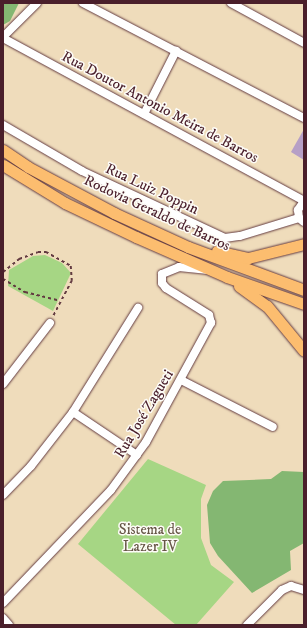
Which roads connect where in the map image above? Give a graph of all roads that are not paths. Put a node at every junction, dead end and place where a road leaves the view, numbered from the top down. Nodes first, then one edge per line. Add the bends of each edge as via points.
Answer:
1 (37, 3) edge
2 (83, 3) edge
3 (231, 3) edge
4 (3, 37) edge
5 (304, 43) edge
6 (176, 51) junction
7 (144, 114) junction
8 (304, 118) edge
9 (3, 125) edge
10 (3, 150) edge
11 (3, 165) edge
12 (304, 201) edge
13 (131, 220) junction
14 (301, 220) edge
15 (304, 244) edge
16 (212, 271) junction
17 (227, 277) junction
18 (304, 290) edge
19 (304, 304) edge
20 (138, 308) dead end
21 (50, 323) road end
22 (304, 351) edge
23 (181, 380) junction
24 (3, 384) edge
25 (73, 412) junction
26 (273, 427) dead end
27 (137, 455) junction
28 (3, 495) edge
29 (304, 590) edge
30 (3, 603) edge
31 (3, 618) edge
32 (9, 625) edge
33 (247, 625) edge

1 - 4 street
2 - 6 street
3 - 5 street
4 - 7 street, Rua Doutor Antonio Meira de Barros
6 - 7 street
6 - 8 street
7 - 12 street, Rua Doutor Antonio Meira de Barros
9 - 14 street, Rua Luiz Poppin via 82,171 225,238
10 - 13 highway, Rodovia Geraldo de Barros via 60,185
11 - 16 highway, Rodovia Geraldo de Barros via 65,203
12 - 14 street via 298,210
13 - 15 highway via 240,258
13 - 18 highway, Rodovia Geraldo de Barros via 188,247
16 - 17 highway, Rodovia Geraldo de Barros
16 - 23 street, Rua José Zagueti via 172,268 162,274 161,278 166,288 210,315 211,320 208,332
17 - 19 highway, Rodovia Geraldo de Barros
17 - 22 highway via 267,306
20 - 25 street
21 - 24 street
23 - 26 street
23 - 27 street, Rua José Zagueti
25 - 27 street
25 - 28 street via 31,466
27 - 30 street, Rua José Zagueti via 111,490
29 - 33 street via 291,586 282,590
31 - 32 street

